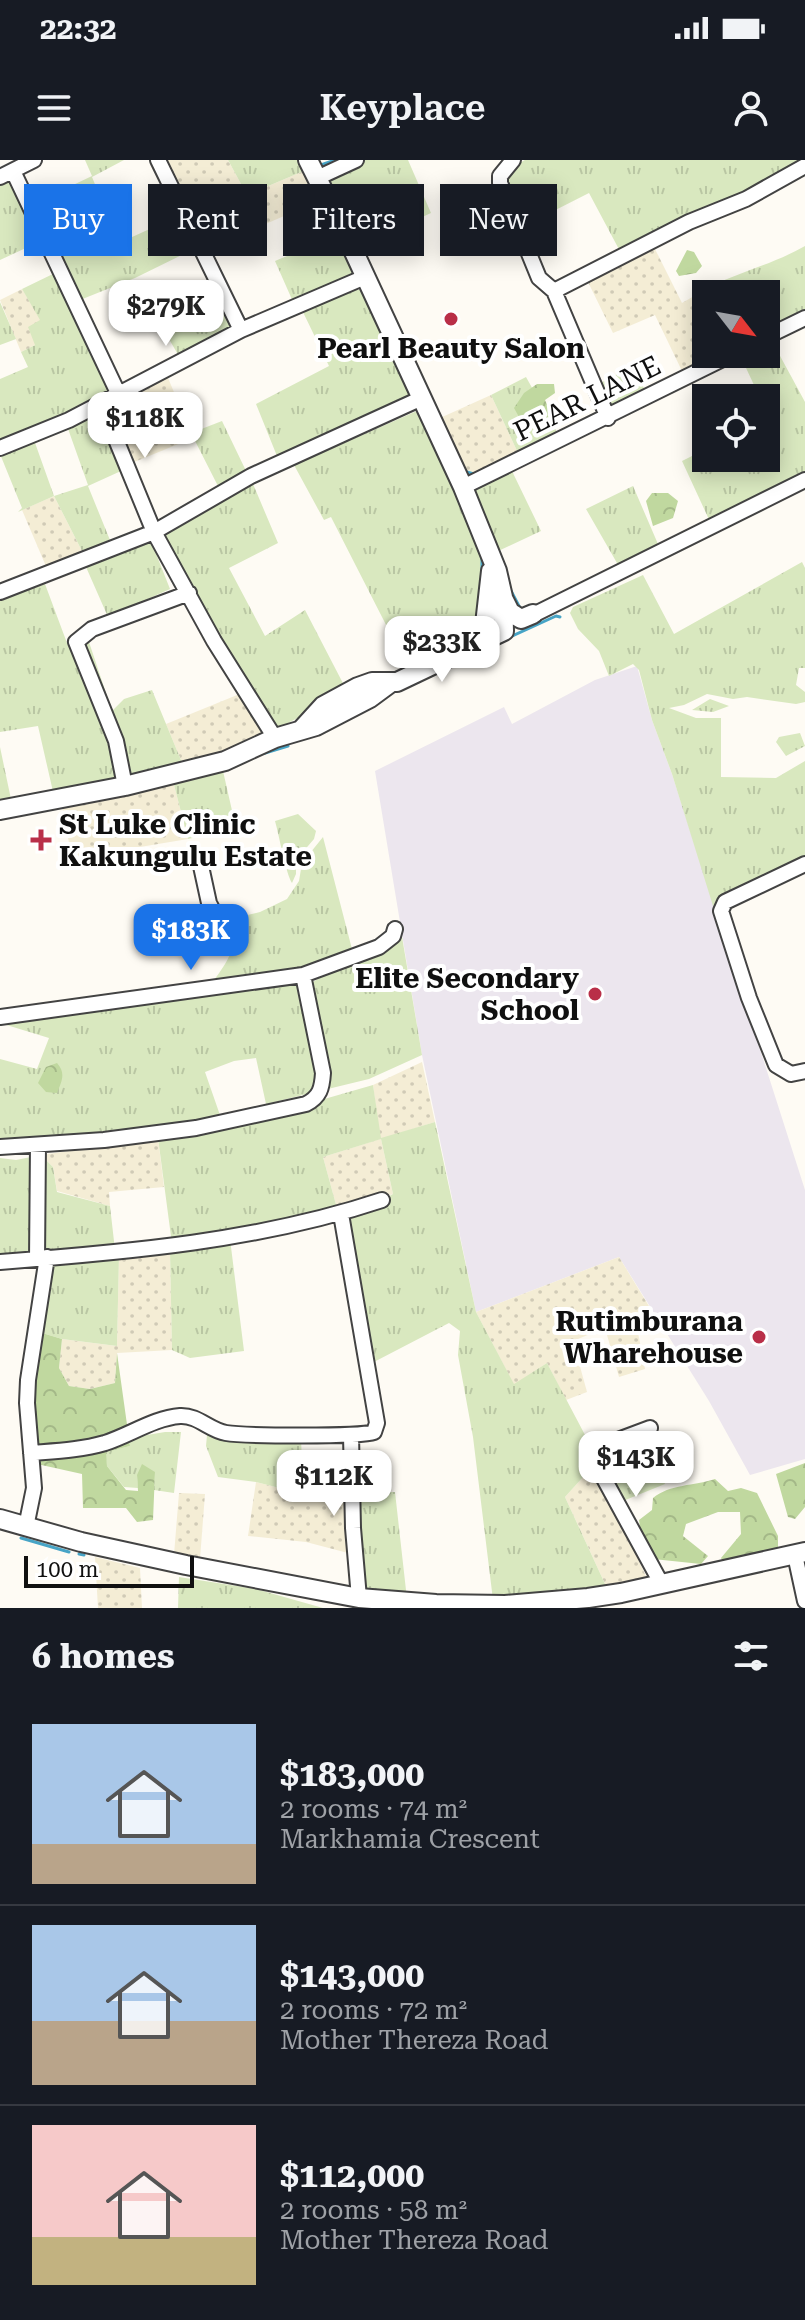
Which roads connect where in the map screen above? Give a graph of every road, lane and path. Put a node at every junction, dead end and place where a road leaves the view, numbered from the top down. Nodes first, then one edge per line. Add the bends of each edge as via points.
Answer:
1 (34, 160) edge
2 (158, 160) edge
3 (308, 160) edge
4 (356, 160) edge
5 (513, 160) edge
6 (805, 166) edge
7 (6, 174) edge
8 (317, 178) junction
9 (365, 277) junction
10 (554, 291) junction
11 (805, 318) edge
12 (241, 330) junction
13 (780, 330) edge
14 (706, 368) edge
15 (118, 393) junction
16 (422, 398) junction
17 (101, 403) junction
18 (608, 418) junction
19 (0, 448) edge
20 (805, 480) edge
21 (463, 487) junction
22 (154, 532) junction
23 (492, 564) junction
24 (0, 592) edge
25 (189, 593) junction
26 (503, 597) junction
27 (533, 614) junction
28 (504, 631) junction
29 (483, 642) junction
30 (275, 738) junction
31 (125, 786) junction
32 (0, 810) edge
33 (199, 857) dead end
34 (805, 864) edge
35 (395, 929) dead end
36 (229, 942) dead end
37 (303, 975) junction
38 (0, 1017) edge
39 (805, 1071) edge
40 (38, 1145) junction
41 (0, 1147) edge
42 (382, 1200) dead end
43 (341, 1214) junction
44 (42, 1258) junction
45 (0, 1262) edge
46 (650, 1428) dead end
47 (351, 1435) junction
48 (31, 1453) junction
49 (0, 1519) edge
50 (26, 1527) junction
51 (800, 1553) edge
52 (661, 1583) junction
53 (359, 1598) junction
54 (622, 1600) edge
55 (805, 1601) edge
56 (504, 1606) edge

1 - 7 street
2 - 12 street
3 - 8 street
4 - 8 street
5 - 10 street via 499,180 539,278
6 - 10 street
7 - 15 street
8 - 9 street
9 - 12 street
9 - 16 street
10 - 18 street
11 - 13 street
12 - 15 street
14 - 18 street, PEAR LANE
15 - 17 street
16 - 21 street
16 - 22 street via 251,476
17 - 19 street
17 - 22 street
18 - 21 street, PEAR LANE
20 - 27 street
21 - 23 street
22 - 24 street
22 - 25 street
23 - 26 street
23 - 29 street
25 - 30 street
25 - 31 street via 83,634 76,642 116,741
26 - 27 street via 516,617
26 - 28 street
27 - 28 street
28 - 29 street
29 - 30 street via 389,684 316,726
30 - 31 street via 225,761
31 - 32 street
33 - 36 street via 209,903
34 - 39 street via 725,902 721,911 776,1065 791,1074
35 - 37 street via 379,947
37 - 38 street
37 - 40 street via 323,1073 323,1087 314,1100 196,1128
40 - 41 street
40 - 44 street
42 - 43 street
43 - 44 street via 194,1243
43 - 47 street via 377,1423 370,1434
44 - 45 street
44 - 48 street via 28,1380
46 - 52 street via 602,1446 596,1464
47 - 48 street via 226,1433 179,1416 96,1445
47 - 53 street
48 - 50 street via 34,1488
49 - 50 street
50 - 53 street
51 - 52 street
51 - 55 street
52 - 54 street
53 - 56 street
54 - 56 street

